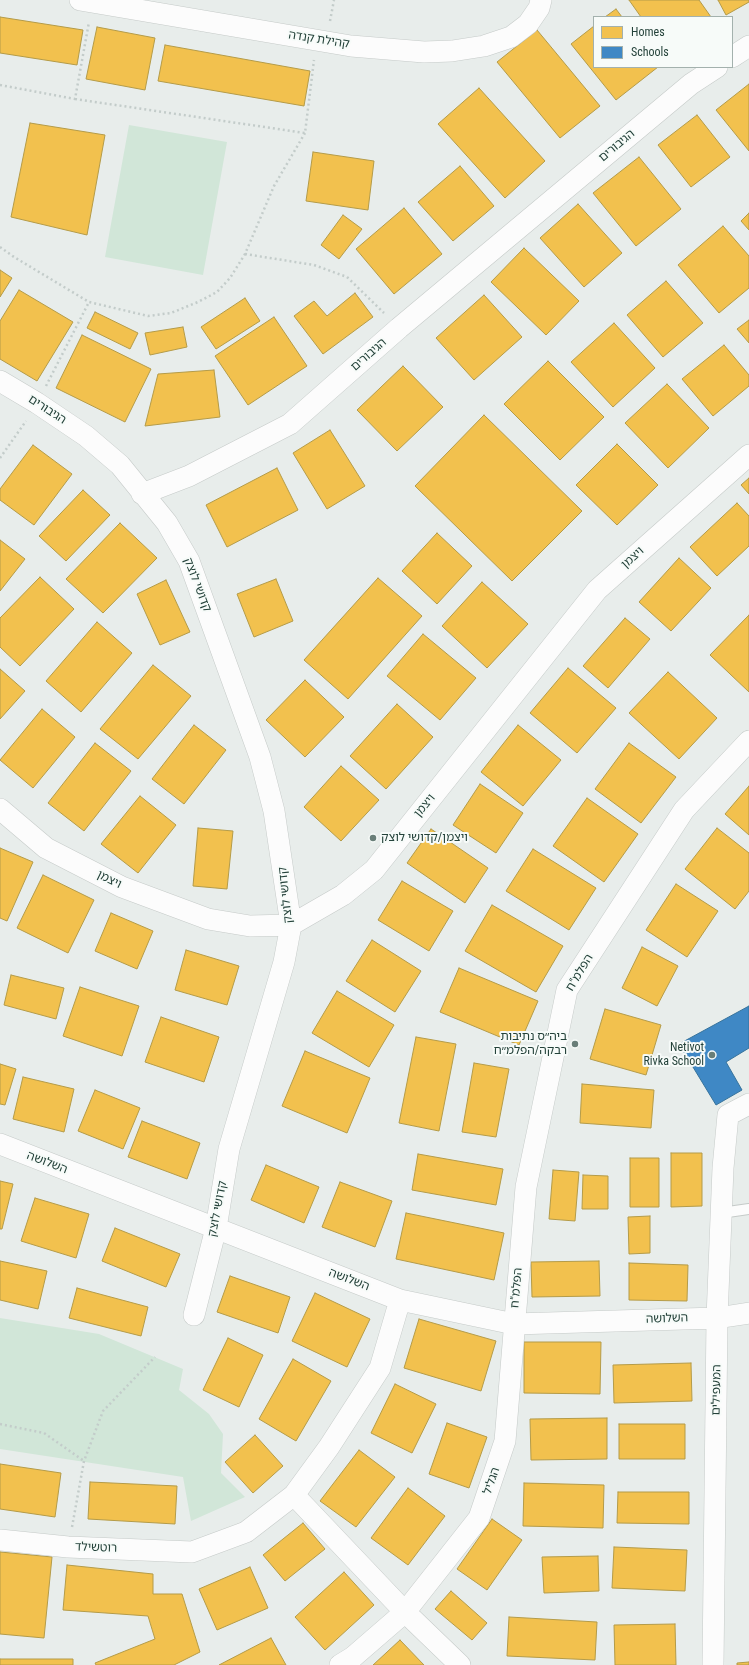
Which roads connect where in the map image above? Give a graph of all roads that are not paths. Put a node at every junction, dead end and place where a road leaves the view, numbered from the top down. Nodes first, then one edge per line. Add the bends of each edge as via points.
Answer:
1 (541, 0) edge
2 (86, 1) edge
3 (122, 4) edge
4 (749, 46) edge
5 (733, 56) edge
6 (715, 68) edge
7 (0, 381) edge
8 (749, 455) edge
9 (142, 494) junction
10 (749, 741) edge
11 (0, 809) edge
12 (291, 924) junction
13 (749, 1104) edge
14 (0, 1144) edge
15 (749, 1209) edge
16 (721, 1213) junction
17 (216, 1228) junction
18 (400, 1300) junction
19 (194, 1314) dead end
20 (749, 1314) edge
21 (717, 1318) junction
22 (514, 1324) junction
23 (294, 1495) junction
24 (0, 1540) edge
25 (405, 1612) junction
26 (340, 1665) edge
27 (460, 1665) edge
28 (714, 1665) edge

1 - 3 street, קהילת קנדה via 539,8 528,24 510,37 484,46 452,52 351,46
2 - 3 street, קהילת קנדה
4 - 5 street
6 - 9 street, הגיבורים via 691,84 399,328 290,424 196,473
7 - 9 street, הגיבורים via 86,436 120,465
8 - 12 street, ויצמן via 597,590 374,870 343,895
9 - 12 street, קדושי לוצק via 167,523 189,561 260,758 274,811
10 - 22 street, הפלמ"ח via 684,810 567,990 526,1187
11 - 12 street, ויצמן via 46,848 122,887 208,919 250,926
12 - 17 street, קדושי לוצק via 284,962 229,1149
13 - 16 street, המעפילים via 728,1115
14 - 17 street, השלושה
15 - 16 lane
16 - 21 street, המעפילים
17 - 18 street, השלושה
17 - 19 street, קדושי לוצק
18 - 22 street, השלושה
18 - 23 street via 380,1368 329,1447
20 - 21 street, השלושה
21 - 22 street, השלושה
21 - 28 street, המעפילים
22 - 25 street, הגליל via 505,1441 479,1518
23 - 24 street, רוטשילד via 246,1532 192,1552 68,1547
23 - 25 street
25 - 26 street, הגליל via 353,1657
25 - 27 street

